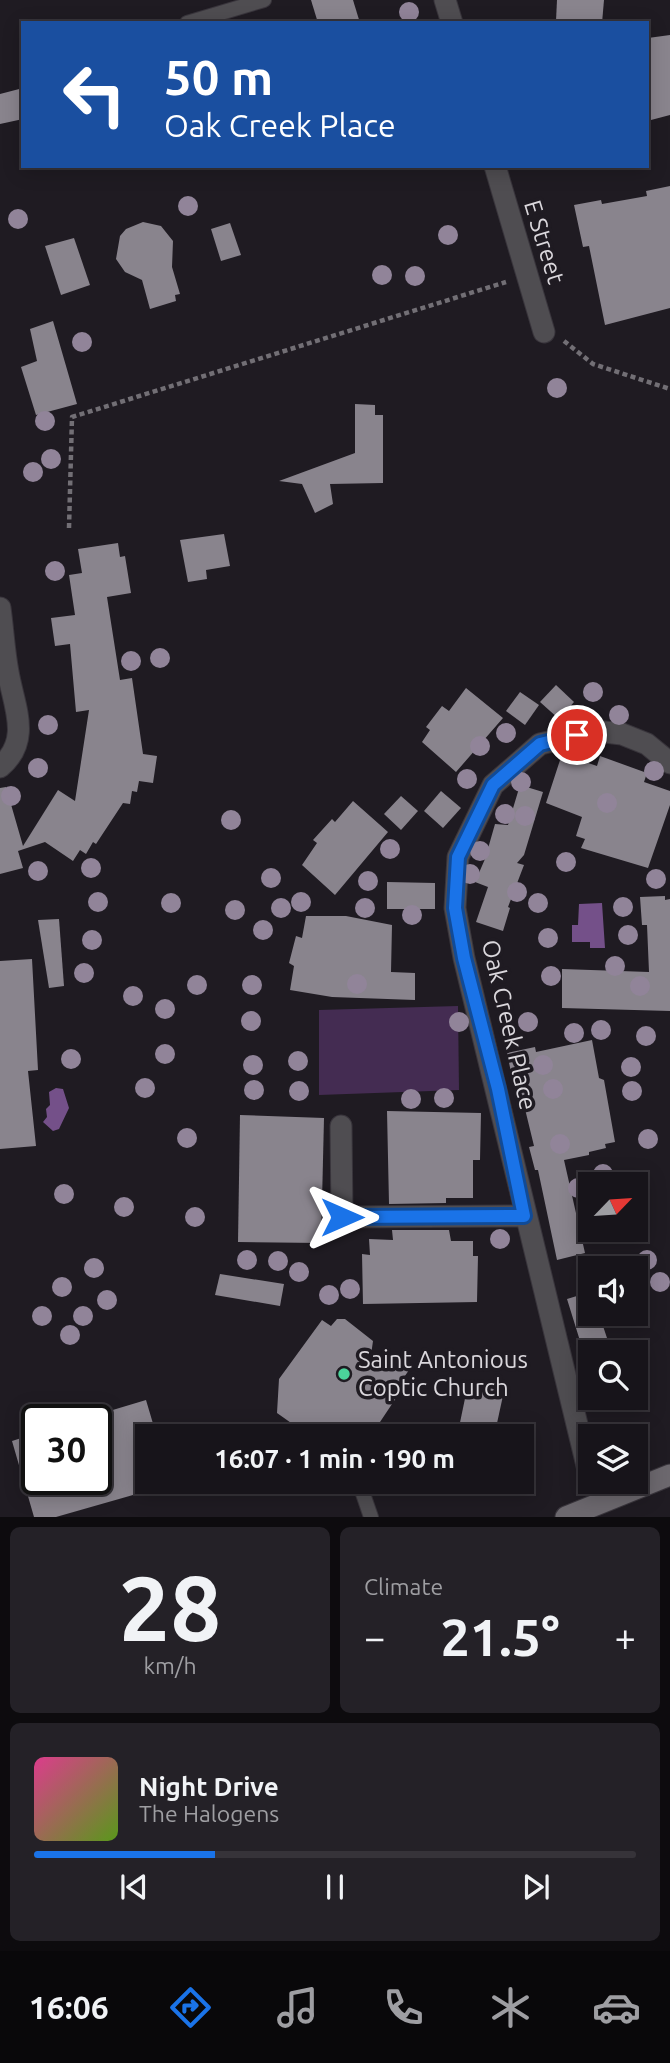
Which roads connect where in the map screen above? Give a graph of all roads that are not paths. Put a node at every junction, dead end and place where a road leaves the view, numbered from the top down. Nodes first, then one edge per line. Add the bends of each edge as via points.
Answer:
1 (264, 0) edge
2 (445, 0) edge
3 (194, 21) edge
4 (451, 21) edge
5 (496, 168) edge
6 (544, 332) road end
7 (0, 608) edge
8 (670, 763) edge
9 (0, 767) edge
10 (341, 1126) dead end
11 (524, 1216) junction
12 (578, 1432) edge
13 (670, 1475) edge
14 (363, 1494) edge
15 (594, 1494) edge
16 (597, 1506) junction
17 (370, 1517) edge
18 (566, 1517) edge

1 - 3 lane
2 - 4 street
5 - 6 street, E Street
7 - 9 street via 8,673 20,720 13,756
8 - 11 street, Oak Creek Place via 647,744 622,734 596,731 540,744 493,785 458,857 455,908 464,958
10 - 11 street via 342,1217
11 - 12 street, Oak Creek Place
13 - 16 street
14 - 17 lane
15 - 16 street, Oak Creek Place
16 - 18 street

